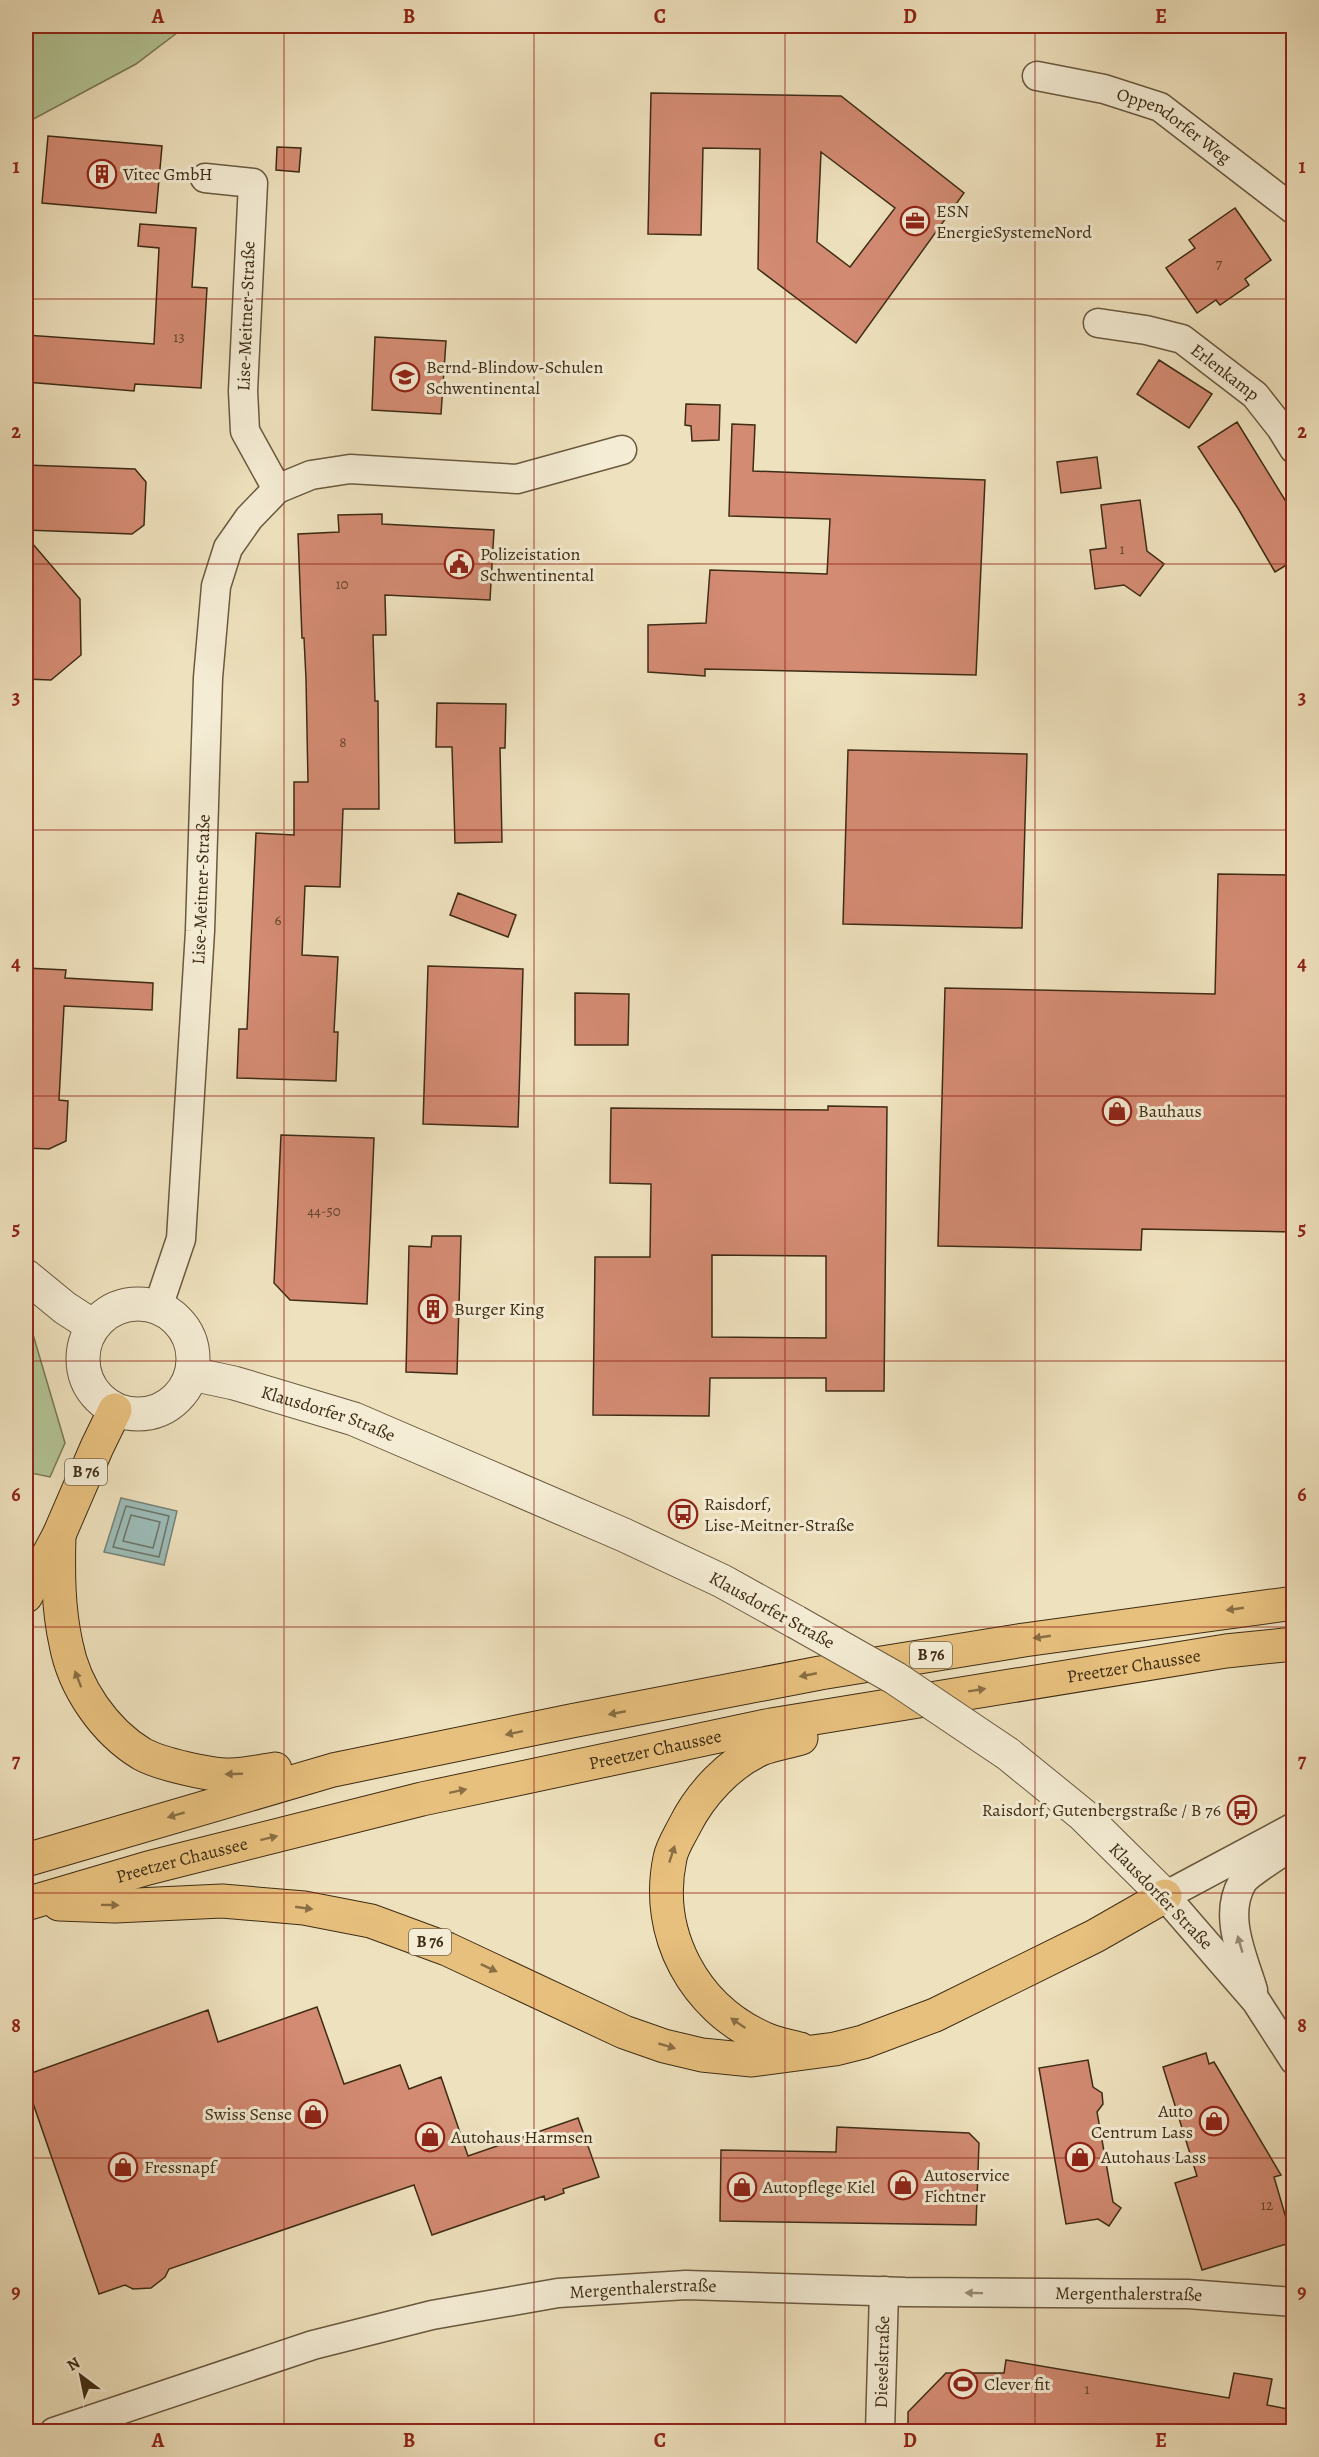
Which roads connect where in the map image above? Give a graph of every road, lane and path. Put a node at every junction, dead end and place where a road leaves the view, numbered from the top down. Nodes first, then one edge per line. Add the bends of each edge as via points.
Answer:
1 (1037, 76) dead end
2 (205, 178) dead end
3 (1293, 210) edge
4 (1098, 323) dead end
5 (1293, 449) edge
6 (621, 450) dead end
7 (277, 489) junction
8 (26, 1276) edge
9 (158, 1307) junction
10 (93, 1326) junction
11 (192, 1374) junction
12 (116, 1410) junction
13 (59, 1535) junction
14 (26, 1596) edge
15 (1293, 1603) edge
16 (1293, 1644) edge
17 (878, 1706) junction
18 (333, 1770) junction
19 (1293, 1827) edge
20 (1293, 1844) edge
21 (26, 1860) edge
22 (1165, 1896) junction
23 (28, 1904) edge
24 (1256, 2001) junction
25 (811, 2052) junction
26 (1293, 2060) edge
27 (1293, 2284) edge
28 (884, 2291) junction
29 (1251, 2300) junction
30 (1293, 2302) edge
31 (54, 2432) edge
32 (880, 2432) edge

1 - 3 street, Oppendorfer Weg via 1104,89 1160,107
2 - 7 street, Lise-Meitner-Straße via 253,183 243,368 244,431
4 - 5 street, Erlenkamp via 1182,339 1255,395
6 - 7 street, Lise-Meitner-Straße via 517,478 350,469 311,474
7 - 9 street, Lise-Meitner-Straße via 249,518 228,548 216,586 208,678 200,931 181,1239
8 - 10 street
9 - 10 street via 141,1303 123,1306
9 - 11 street via 178,1321 192,1342
10 - 12 street via 84,1349 84,1374 91,1389
11 - 12 street via 186,1389 162,1410 139,1414
11 - 22 street, Klausdorfer Straße, bridge via 354,1419 722,1581 895,1678 1008,1754 1083,1815
12 - 13 highway, B 76
13 - 14 highway, B 76
18 -> 13 highway, B 76 via 295,1766 230,1775 186,1769 143,1754 109,1727 82,1691 66,1647 57,1589
15 -> 18 highway, B 76 via 820,1673
17 -> 16 highway, Preetzer Chaussee / B 76
23 -> 17 highway, Preetzer Chaussee / B 76 via 148,1868 422,1799
25 -> 17 highway, B 76 via 766,2040 702,1994 680,1958 667,1918 670,1856 696,1802 723,1774 760,1750 810,1736
18 -> 21 highway, B 76
19 - 22 street
24 -> 20 street, Klausdorfer Straße via 1233,1910 1242,1881
22 - 24 street, Klausdorfer Straße
22 - 25 highway, B 76 via 1095,1936 935,2015 863,2042
23 -> 25 highway, B 76 via 115,1906 222,1901 315,1910 371,1921 447,1948 624,2032 664,2046 752,2060
24 - 26 street, Klausdorfer Straße
27 - 29 street, Mergenthalerstraße via 1278,2295
29 -> 28 street, Mergenthalerstraße via 1188,2294
28 - 31 street, Mergenthalerstraße via 686,2285 548,2295 432,2315 313,2345
28 - 32 street, Dieselstraße
29 - 30 street, Mergenthalerstraße

